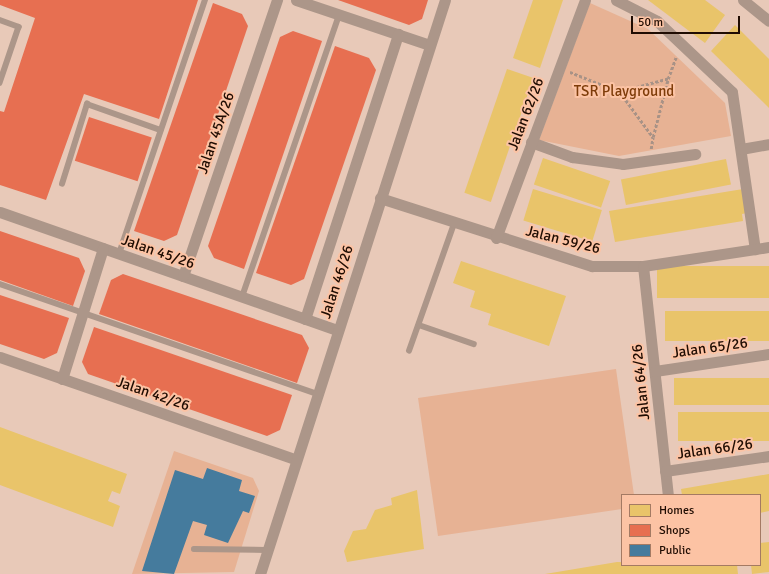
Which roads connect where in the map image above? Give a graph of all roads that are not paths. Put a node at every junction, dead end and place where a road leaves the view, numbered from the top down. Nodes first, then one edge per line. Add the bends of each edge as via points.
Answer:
1 (205, 0) edge
2 (277, 0) edge
3 (296, 0) edge
4 (445, 0) edge
5 (585, 0) edge
6 (616, 0) edge
7 (743, 0) edge
8 (340, 15) junction
9 (0, 20) edge
10 (769, 21) edge
11 (398, 34) junction
12 (430, 45) junction
13 (0, 83) edge
14 (161, 130) junction
15 (531, 142) junction
16 (769, 144) edge
17 (741, 149) junction
18 (694, 154) dead end
19 (62, 184) dead end
20 (380, 198) junction
21 (0, 212) edge
22 (454, 224) junction
23 (496, 238) junction
24 (769, 247) edge
25 (103, 248) junction
26 (755, 249) junction
27 (119, 254) junction
28 (644, 266) junction
29 (183, 276) junction
30 (0, 284) edge
31 (242, 297) junction
32 (82, 313) junction
33 (305, 319) junction
34 (419, 326) junction
35 (337, 330) junction
36 (474, 344) dead end
37 (409, 351) dead end
38 (769, 354) edge
39 (0, 357) edge
40 (655, 371) junction
41 (62, 379) junction
42 (317, 394) junction
43 (769, 456) edge
44 (295, 459) junction
45 (665, 471) junction
46 (668, 494) edge
47 (194, 549) dead end
48 (266, 550) junction
49 (260, 574) edge

1 - 14 lane
2 - 29 street, Jalan 45A/26
3 - 8 street
4 - 12 street, Jalan 46/26
5 - 15 street, Jalan 62/26
6 - 17 street via 657,21 732,92
7 - 10 street
8 - 11 street
8 - 31 lane
9 - 13 lane via 20,27
11 - 12 street
11 - 33 street
12 - 20 street, Jalan 46/26
14 - 19 lane via 88,104
14 - 27 lane
15 - 18 street via 572,157 623,164
15 - 23 street, Jalan 62/26
16 - 17 street
17 - 26 street
20 - 22 street, Jalan 59/26
20 - 35 street, Jalan 46/26
21 - 25 street, Jalan 45/26
22 - 23 street, Jalan 59/26
22 - 34 lane
23 - 28 street, Jalan 59/26 via 592,266
24 - 26 street, Jalan 59/26
25 - 27 street, Jalan 45/26
25 - 32 street
26 - 28 street, Jalan 59/26
27 - 29 street, Jalan 45/26
28 - 40 street, Jalan 64/26
29 - 31 street, Jalan 45/26
30 - 32 lane
31 - 33 street, Jalan 45/26
32 - 41 street
32 - 42 lane
33 - 35 street, Jalan 45/26
34 - 36 lane
34 - 37 lane
35 - 42 street, Jalan 46/26
38 - 40 street, Jalan 65/26
39 - 41 street, Jalan 42/26
40 - 45 street, Jalan 64/26
41 - 44 street, Jalan 42/26
42 - 44 street, Jalan 46/26
43 - 45 street, Jalan 66/26
44 - 48 street, Jalan 46/26
45 - 46 street, Jalan 64/26
47 - 48 lane
48 - 49 street, Jalan 46/26

